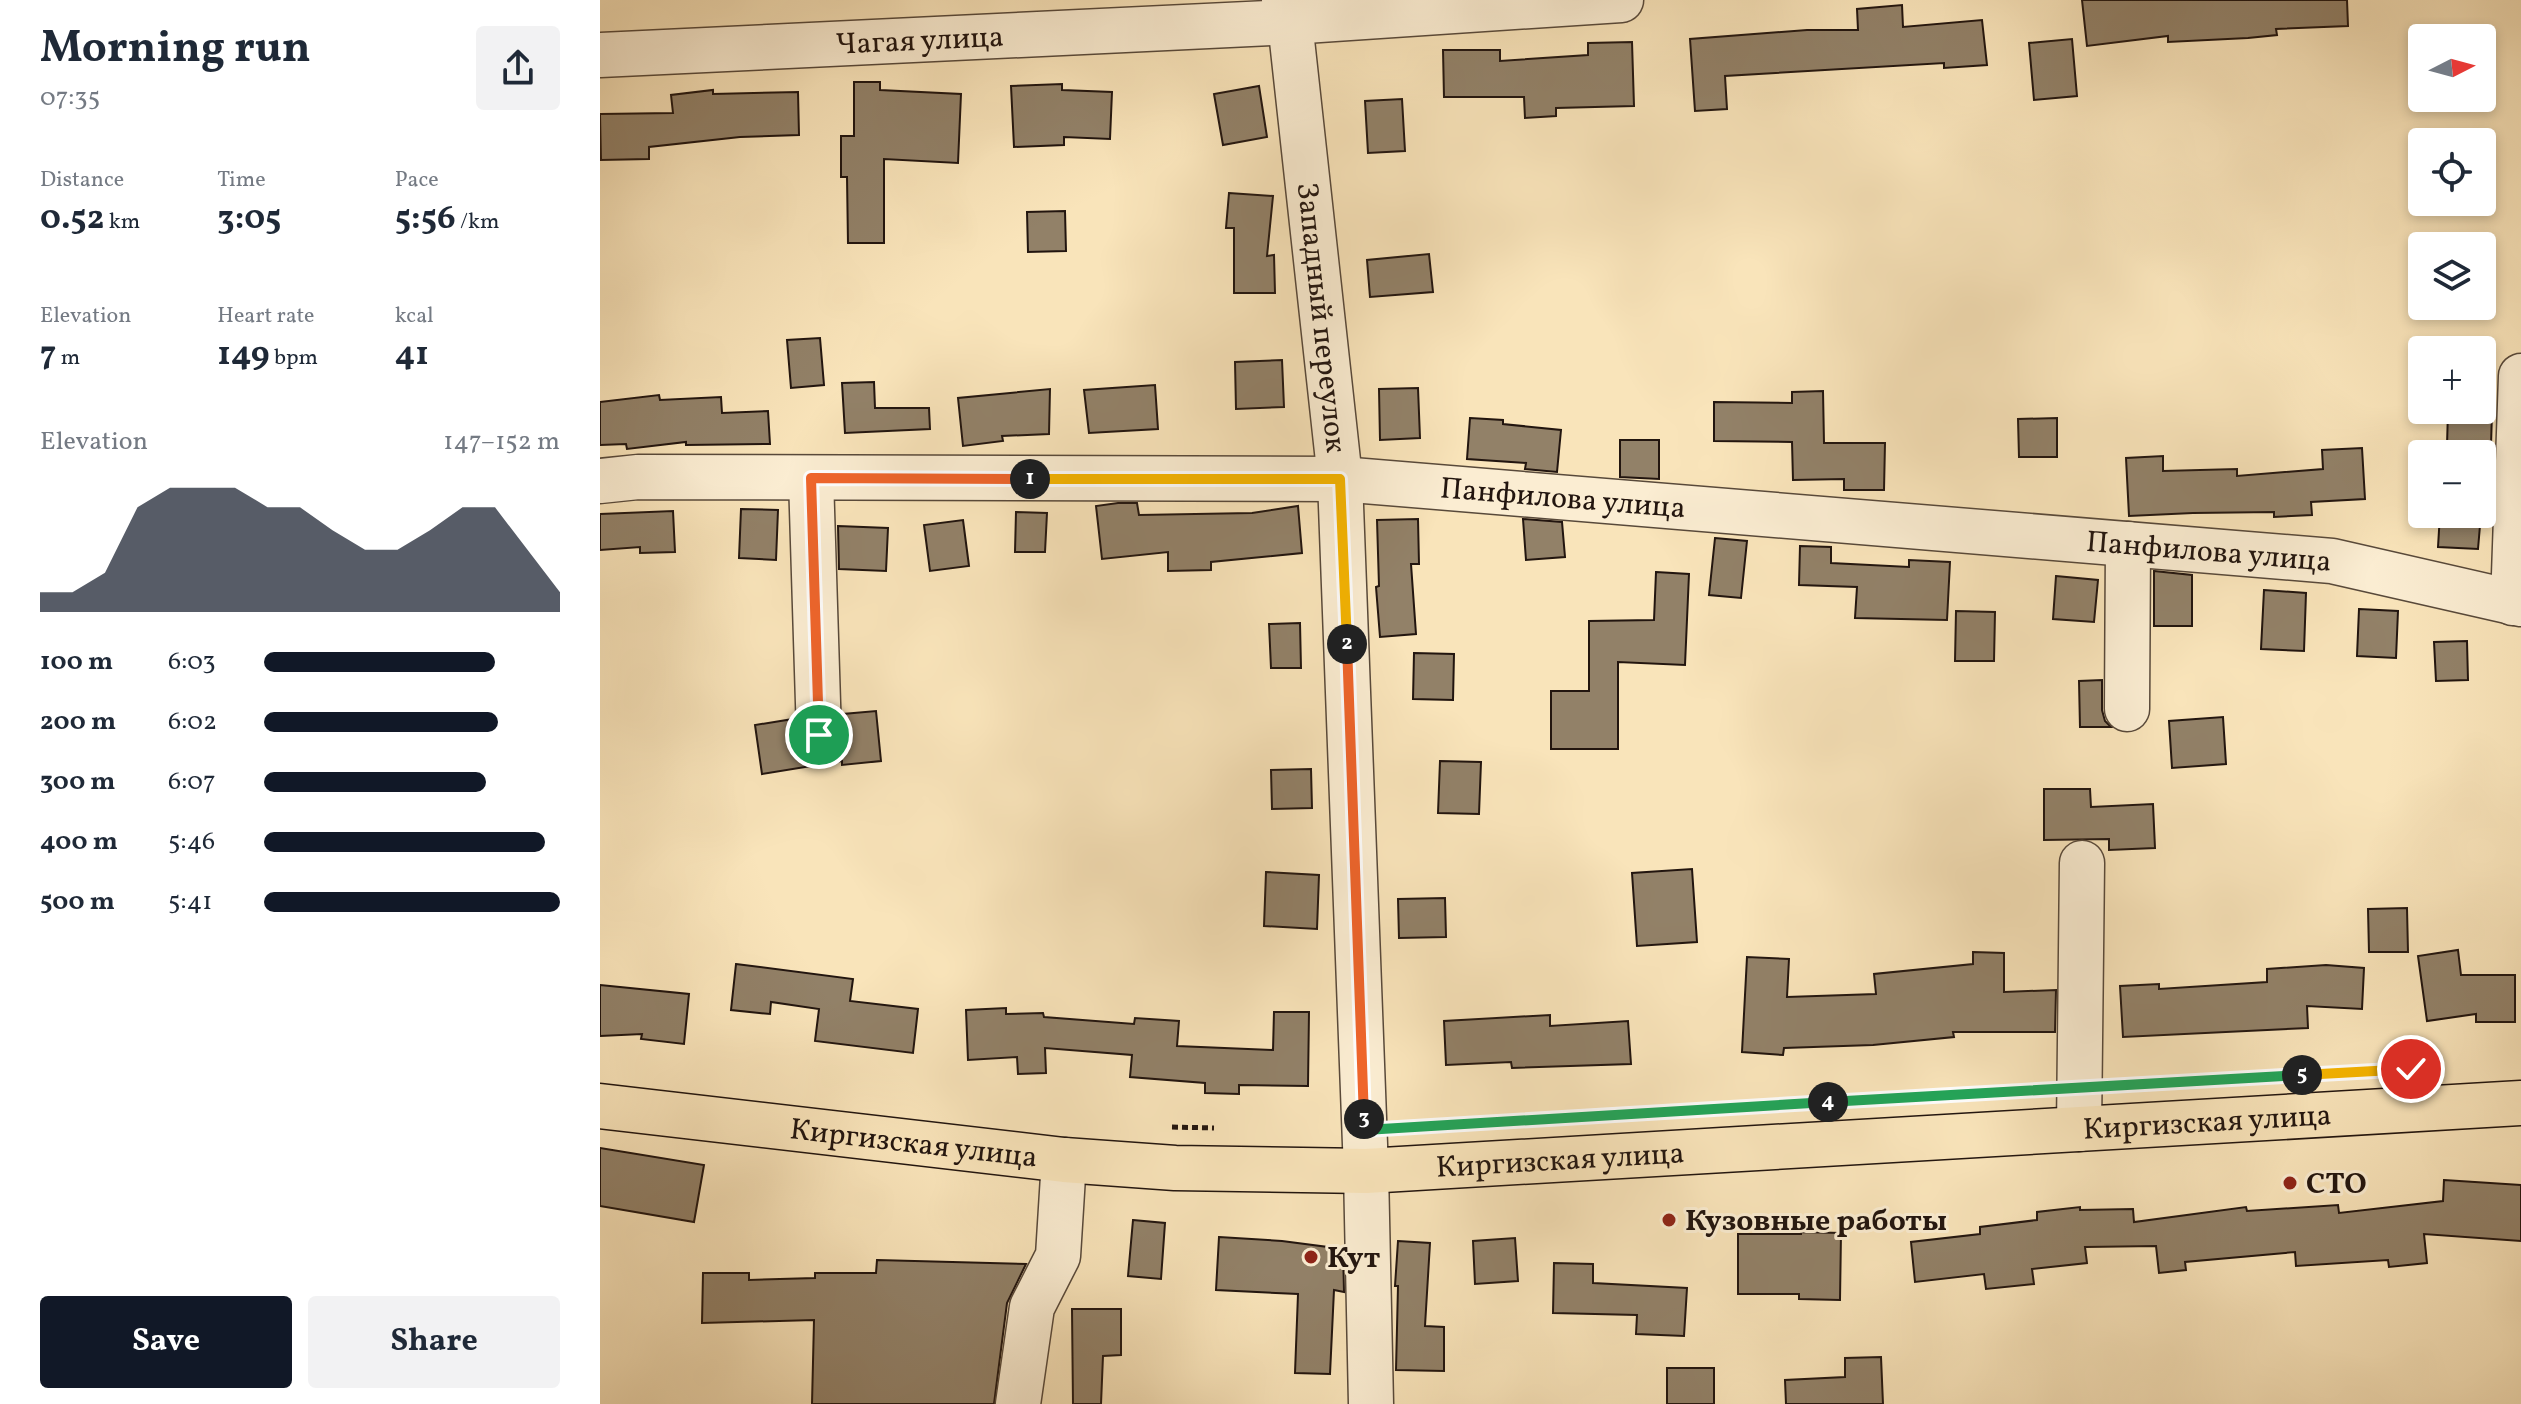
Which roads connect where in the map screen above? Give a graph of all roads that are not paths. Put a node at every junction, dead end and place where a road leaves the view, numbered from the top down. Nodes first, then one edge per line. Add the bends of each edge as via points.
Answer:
1 (1621, 0) edge
2 (1287, 11) edge
3 (600, 55) edge
4 (2521, 376) edge
5 (811, 478) junction
6 (1340, 479) junction
7 (600, 481) edge
8 (2128, 544) junction
9 (2517, 604) edge
10 (2127, 709) dead end
11 (819, 735) dead end
12 (2082, 863) dead end
13 (2521, 1103) edge
14 (600, 1106) edge
15 (2079, 1129) junction
16 (1064, 1160) junction
17 (1366, 1171) junction
18 (1018, 1404) edge
19 (1371, 1404) edge

1 - 2 street, Чагая улица
2 - 3 street, Чагая улица
2 - 6 street, Западный переулок
4 - 9 street
5 - 6 street, Панфилова улица
5 - 7 street, Панфилова улица
5 - 11 street
6 - 8 street, Панфилова улица
6 - 17 street, Западный переулок
8 - 9 street, Панфилова улица via 2332,561
8 - 10 street
12 - 15 street
13 - 15 main road, Киргизская улица
14 - 16 main road, Киргизская улица
15 - 17 main road, Киргизская улица
16 - 17 main road, Киргизская улица
16 - 18 street via 1058,1256 1032,1307
17 - 19 street, Западный переулок

